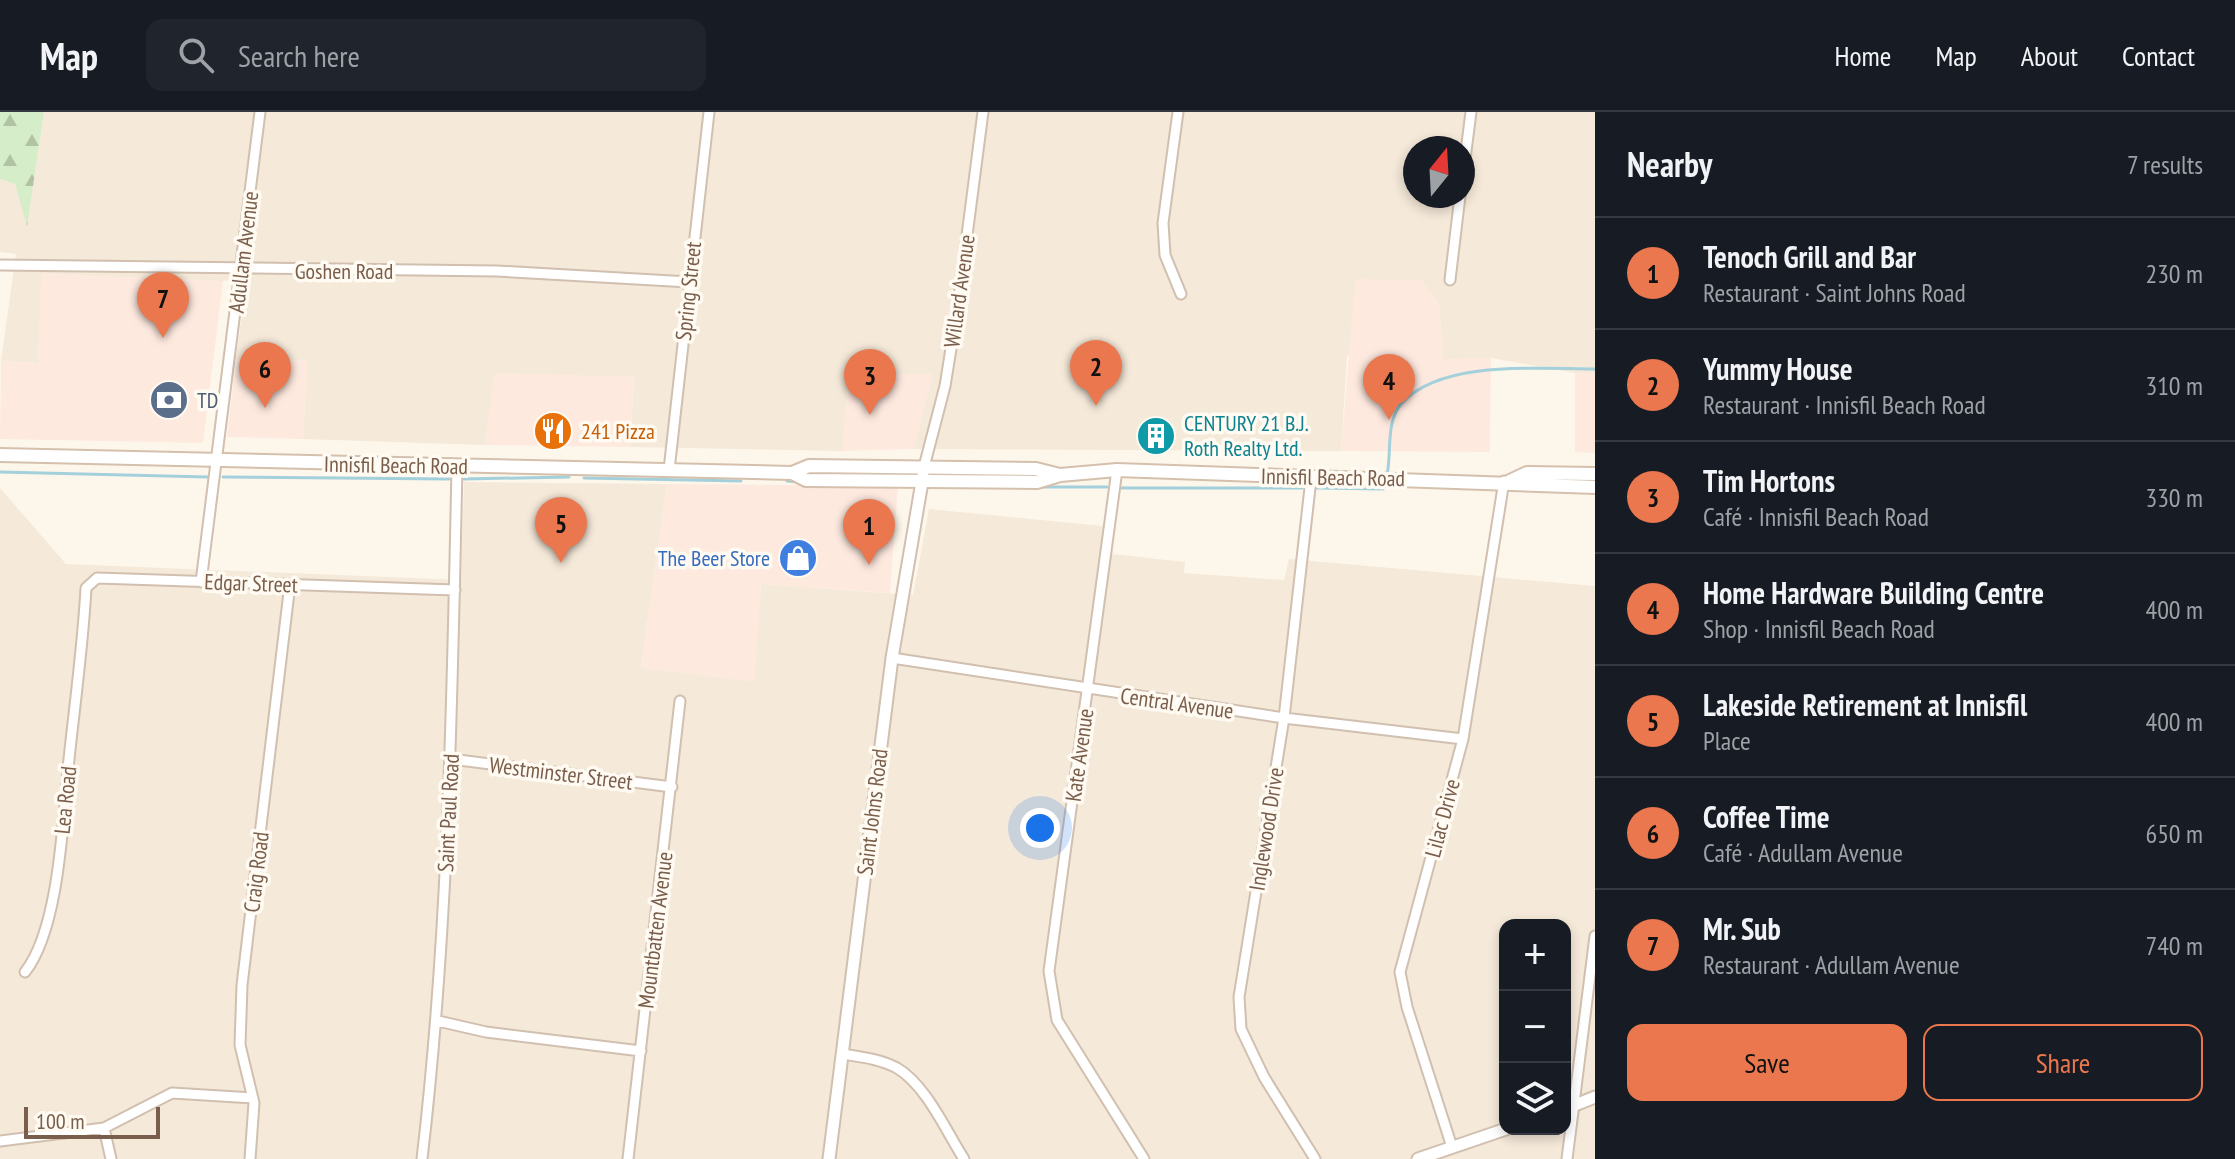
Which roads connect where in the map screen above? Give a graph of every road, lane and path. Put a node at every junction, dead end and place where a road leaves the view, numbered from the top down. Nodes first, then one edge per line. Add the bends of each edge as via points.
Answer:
1 (260, 112) edge
2 (709, 112) edge
3 (983, 112) edge
4 (1178, 112) edge
5 (1471, 112) edge
6 (1468, 136) edge
7 (1459, 208) edge
8 (0, 265) edge
9 (241, 270) junction
10 (1450, 280) dead end
11 (689, 282) junction
12 (1181, 294) dead end
13 (0, 455) edge
14 (217, 460) junction
15 (457, 467) junction
16 (669, 470) junction
17 (1117, 470) junction
18 (923, 474) junction
19 (1595, 474) edge
20 (1311, 479) junction
21 (1507, 481) junction
22 (1595, 487) edge
23 (201, 582) junction
24 (290, 584) junction
25 (455, 590) junction
26 (84, 623) joint
27 (892, 658) junction
28 (1088, 690) junction
29 (680, 701) dead end
30 (1284, 718) junction
31 (1463, 739) junction
32 (451, 759) junction
33 (672, 787) junction
34 (1595, 936) edge
35 (25, 972) dead end
36 (438, 1021) junction
37 (641, 1051) junction
38 (843, 1054) junction
39 (1595, 1097) edge
40 (253, 1098) junction
41 (1571, 1100) edge
42 (1571, 1107) edge
43 (104, 1128) junction
44 (1499, 1131) edge
45 (1568, 1135) edge
46 (0, 1141) edge
47 (1452, 1147) junction
48 (111, 1159) edge
49 (250, 1159) edge
50 (422, 1159) edge
51 (628, 1159) edge
52 (829, 1159) edge
53 (964, 1159) edge
54 (1144, 1159) edge
55 (1315, 1159) edge
56 (1418, 1159) edge
57 (1567, 1159) edge

1 - 9 street, Adullam Avenue
2 - 11 street, Spring Street
3 - 18 street, Willard Avenue via 945,386
4 - 12 street via 1163,223 1165,255
5 - 6 street
7 - 10 street
8 - 9 street, Goshen Road
9 - 11 street, Goshen Road via 497,271
9 - 14 street, Adullam Avenue
11 - 16 street, Spring Street
13 - 14 main road, Innisfil Beach Road
14 - 15 main road, Innisfil Beach Road
14 - 23 street, Adullam Avenue
15 - 16 main road, Innisfil Beach Road
15 - 25 street, Saint Paul Road
16 - 18 main road, Innisfil Beach Road via 792,473 806,480
17 - 18 main road, Innisfil Beach Road via 1037,482
17 - 20 main road, Innisfil Beach Road
17 - 28 street, Kate Avenue
18 - 27 street, Saint Johns Road
19 - 21 main road, Innisfil Beach Road via 1527,473
20 - 21 main road, Innisfil Beach Road
20 - 30 street, Inglewood Drive
21 - 22 main road, Innisfil Beach Road via 1525,487
21 - 31 street, Lilac Drive
23 - 24 street, Edgar Street
23 - 26 street, Edgar Street via 97,578 86,588
24 - 25 street, Edgar Street
24 - 40 street, Craig Road via 242,985 240,1045
25 - 32 street, Saint Paul Road
26 - 35 street, Lea Road via 59,856 46,928 37,958
27 - 28 street, Central Avenue
27 - 38 street, Saint Johns Road
28 - 30 street, Central Avenue
28 - 54 street, Kate Avenue via 1049,971 1051,996 1057,1020
29 - 33 street, Mountbatten Avenue
30 - 31 street, Central Avenue
30 - 55 street, Inglewood Drive via 1239,997 1241,1029
31 - 47 street, Lilac Drive via 1400,972
32 - 33 street, Westminster Street
32 - 36 street, Saint Paul Road
33 - 37 street, Mountbatten Avenue
34 - 41 street
36 - 37 street
36 - 50 street, Saint Paul Road
37 - 51 street, Mountbatten Avenue
38 - 52 street, Saint Johns Road
38 - 53 street via 899,1069
39 - 42 street
40 - 43 street via 172,1093
40 - 49 street, Craig Road
43 - 46 street
43 - 48 street
44 - 47 street
45 - 57 street
47 - 56 street

